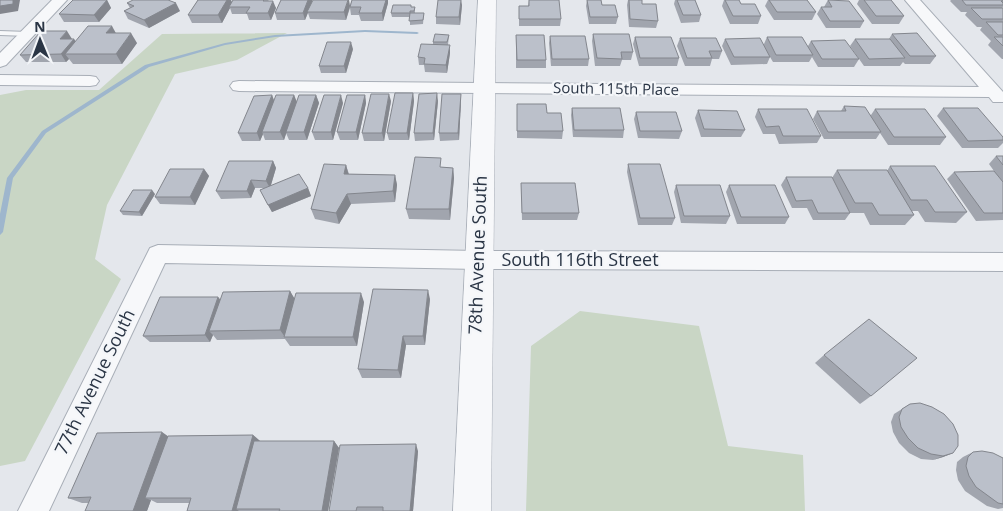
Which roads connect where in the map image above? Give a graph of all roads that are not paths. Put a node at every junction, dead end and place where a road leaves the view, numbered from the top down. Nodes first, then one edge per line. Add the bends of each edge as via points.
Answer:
1 (60, 0) edge
2 (487, 0) edge
3 (912, 0) edge
4 (0, 34) edge
5 (28, 34) junction
6 (0, 62) edge
7 (0, 80) edge
8 (90, 80) dead end
9 (239, 86) dead end
10 (483, 87) junction
11 (998, 98) edge
12 (158, 254) joint
13 (478, 260) junction
14 (1003, 262) edge
15 (33, 511) edge
16 (472, 511) edge

1 - 5 street
2 - 10 street, 78th Avenue South
3 - 11 street
4 - 5 lane
5 - 6 street
7 - 8 street
9 - 10 street, South 115th Place
10 - 11 street, South 115th Place
10 - 13 street, 78th Avenue South
12 - 13 street, South 116th Street
12 - 15 street, 77th Avenue South
13 - 14 street, South 116th Street
13 - 16 street, 78th Avenue South

